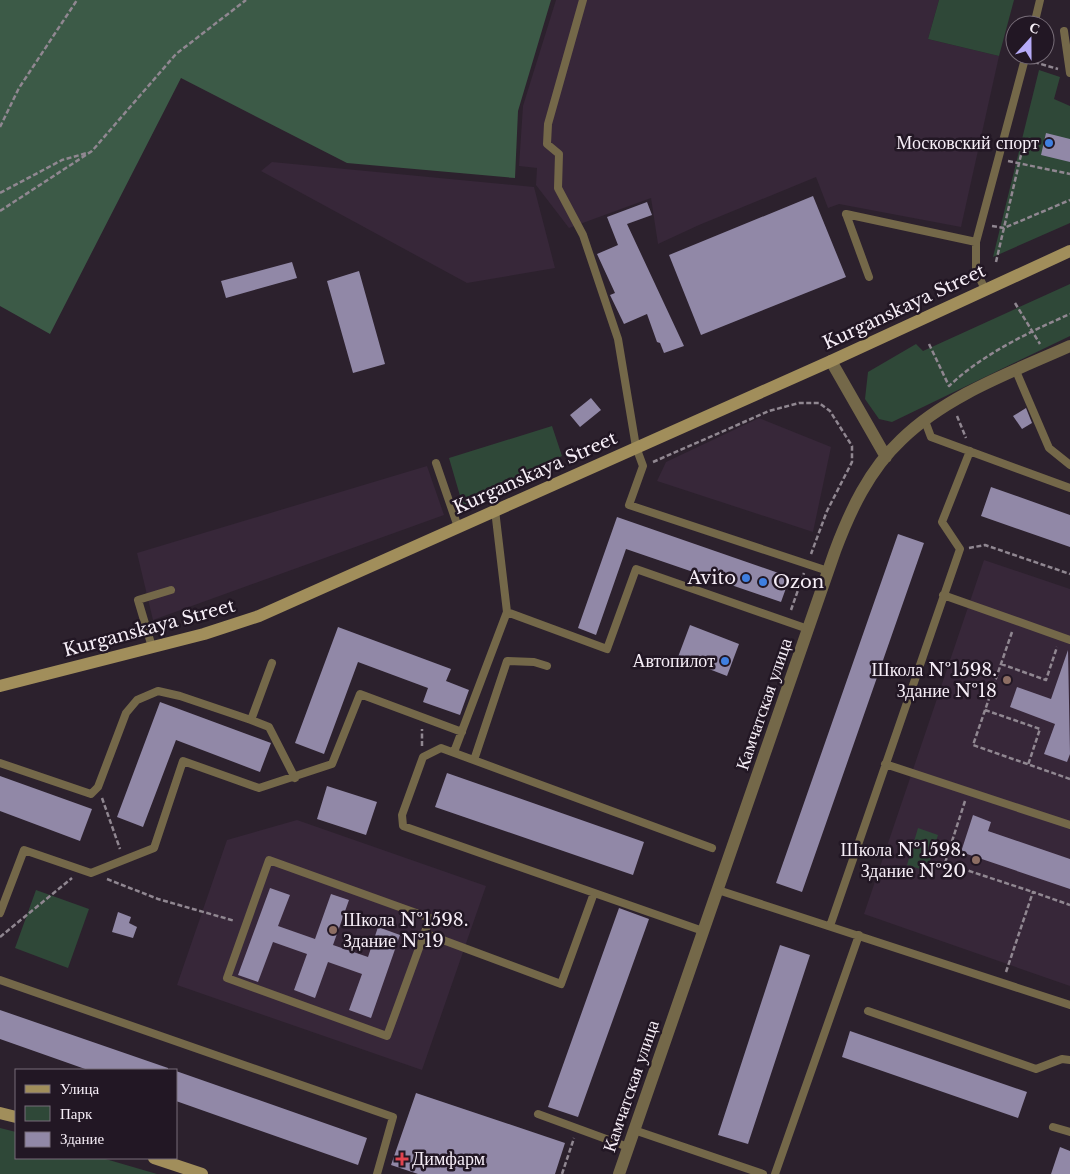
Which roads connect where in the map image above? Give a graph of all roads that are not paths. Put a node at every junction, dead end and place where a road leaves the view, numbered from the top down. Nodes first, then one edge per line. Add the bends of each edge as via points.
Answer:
1 (583, 0) edge
2 (1040, 0) edge
3 (1036, 15) edge
4 (1064, 31) dead end
5 (1024, 65) edge
6 (1069, 72) edge
7 (976, 242) junction
8 (1070, 251) edge
9 (869, 277) dead end
10 (985, 289) junction
11 (1070, 346) edge
12 (831, 360) junction
13 (1016, 371) junction
14 (925, 421) junction
15 (636, 448) junction
16 (970, 451) junction
17 (886, 458) junction
18 (436, 463) dead end
19 (1070, 465) edge
20 (1070, 488) edge
21 (495, 510) junction
22 (458, 527) junction
23 (828, 571) junction
24 (172, 590) dead end
25 (943, 595) junction
26 (507, 612) junction
27 (808, 628) junction
28 (1070, 640) edge
29 (152, 647) junction
30 (272, 663) dead end
31 (547, 666) dead end
32 (0, 686) edge
33 (251, 720) junction
34 (462, 732) junction
35 (454, 752) junction
36 (474, 760) junction
37 (0, 763) edge
38 (885, 764) junction
39 (295, 778) junction
40 (1070, 825) edge
41 (712, 848) dead end
42 (718, 890) junction
43 (594, 893) junction
44 (0, 913) edge
45 (830, 926) junction
46 (703, 931) junction
47 (424, 934) junction
48 (858, 935) junction
49 (0, 980) edge
50 (1070, 1005) edge
51 (868, 1011) dead end
52 (1070, 1060) edge
53 (0, 1112) edge
54 (538, 1114) dead end
55 (15, 1117) edge
56 (1053, 1126) dead end
57 (634, 1130) junction
58 (1070, 1132) edge
59 (628, 1147) junction
60 (157, 1159) edge
61 (202, 1174) edge
62 (377, 1174) edge
63 (619, 1174) edge
64 (763, 1174) edge
65 (775, 1174) edge

1 - 15 lane via 548,124 547,144 559,154 558,188 583,235 618,339
2 - 3 lane
4 - 6 lane
5 - 7 lane
7 - 9 lane via 846,214
7 - 10 lane via 976,271
8 - 10 street, Kurganskaya Street
10 - 12 street, Kurganskaya Street
11 - 13 street, Камчатская улица
12 - 15 street, Kurganskaya Street
12 - 17 street
13 - 14 street, Камчатская улица via 953,401
13 - 19 lane via 1049,448
14 - 16 lane via 931,436
14 - 17 street, Камчатская улица via 901,440
15 - 21 street, Kurganskaya Street
15 - 23 lane via 643,466 628,505
16 - 20 lane
16 - 25 lane via 942,522 960,549
17 - 23 street, Камчатская улица via 857,500
18 - 22 lane
21 - 22 street, Kurganskaya Street
21 - 26 lane
22 - 29 street, Kurganskaya Street via 241,622
23 - 27 street, Камчатская улица
24 - 29 lane via 138,600
25 - 28 lane
25 - 38 lane
26 - 27 lane via 607,649 636,569
26 - 34 lane
27 - 42 street, Камчатская улица
29 - 32 street, Kurganskaya Street
30 - 33 lane
31 - 36 lane via 507,661
33 - 37 lane via 158,691 137,700 126,713 98,787 91,794
33 - 39 lane via 269,727
34 - 35 lane
34 - 39 lane via 360,694 332,764
35 - 36 lane
35 - 43 lane via 441,748 423,757 402,815 403,826
36 - 41 lane
38 - 40 lane
38 - 45 lane
39 - 44 lane via 259,788 183,761 154,848 91,873 24,850
42 - 45 lane
42 - 46 street, Камчатская улица
43 - 46 lane
43 - 47 lane via 561,984
45 - 48 lane
46 - 57 street, Камчатская улица
47 - 47 lane via 387,1036 227,978 269,860 430,918
48 - 50 lane
48 - 65 lane
49 - 62 lane via 394,1117
51 - 52 lane via 1036,1069 1062,1059
53 - 55 street
54 - 59 lane
56 - 58 lane
57 - 59 street, Камчатская улица
57 - 64 lane
59 - 63 street, Камчатская улица
60 - 61 street

